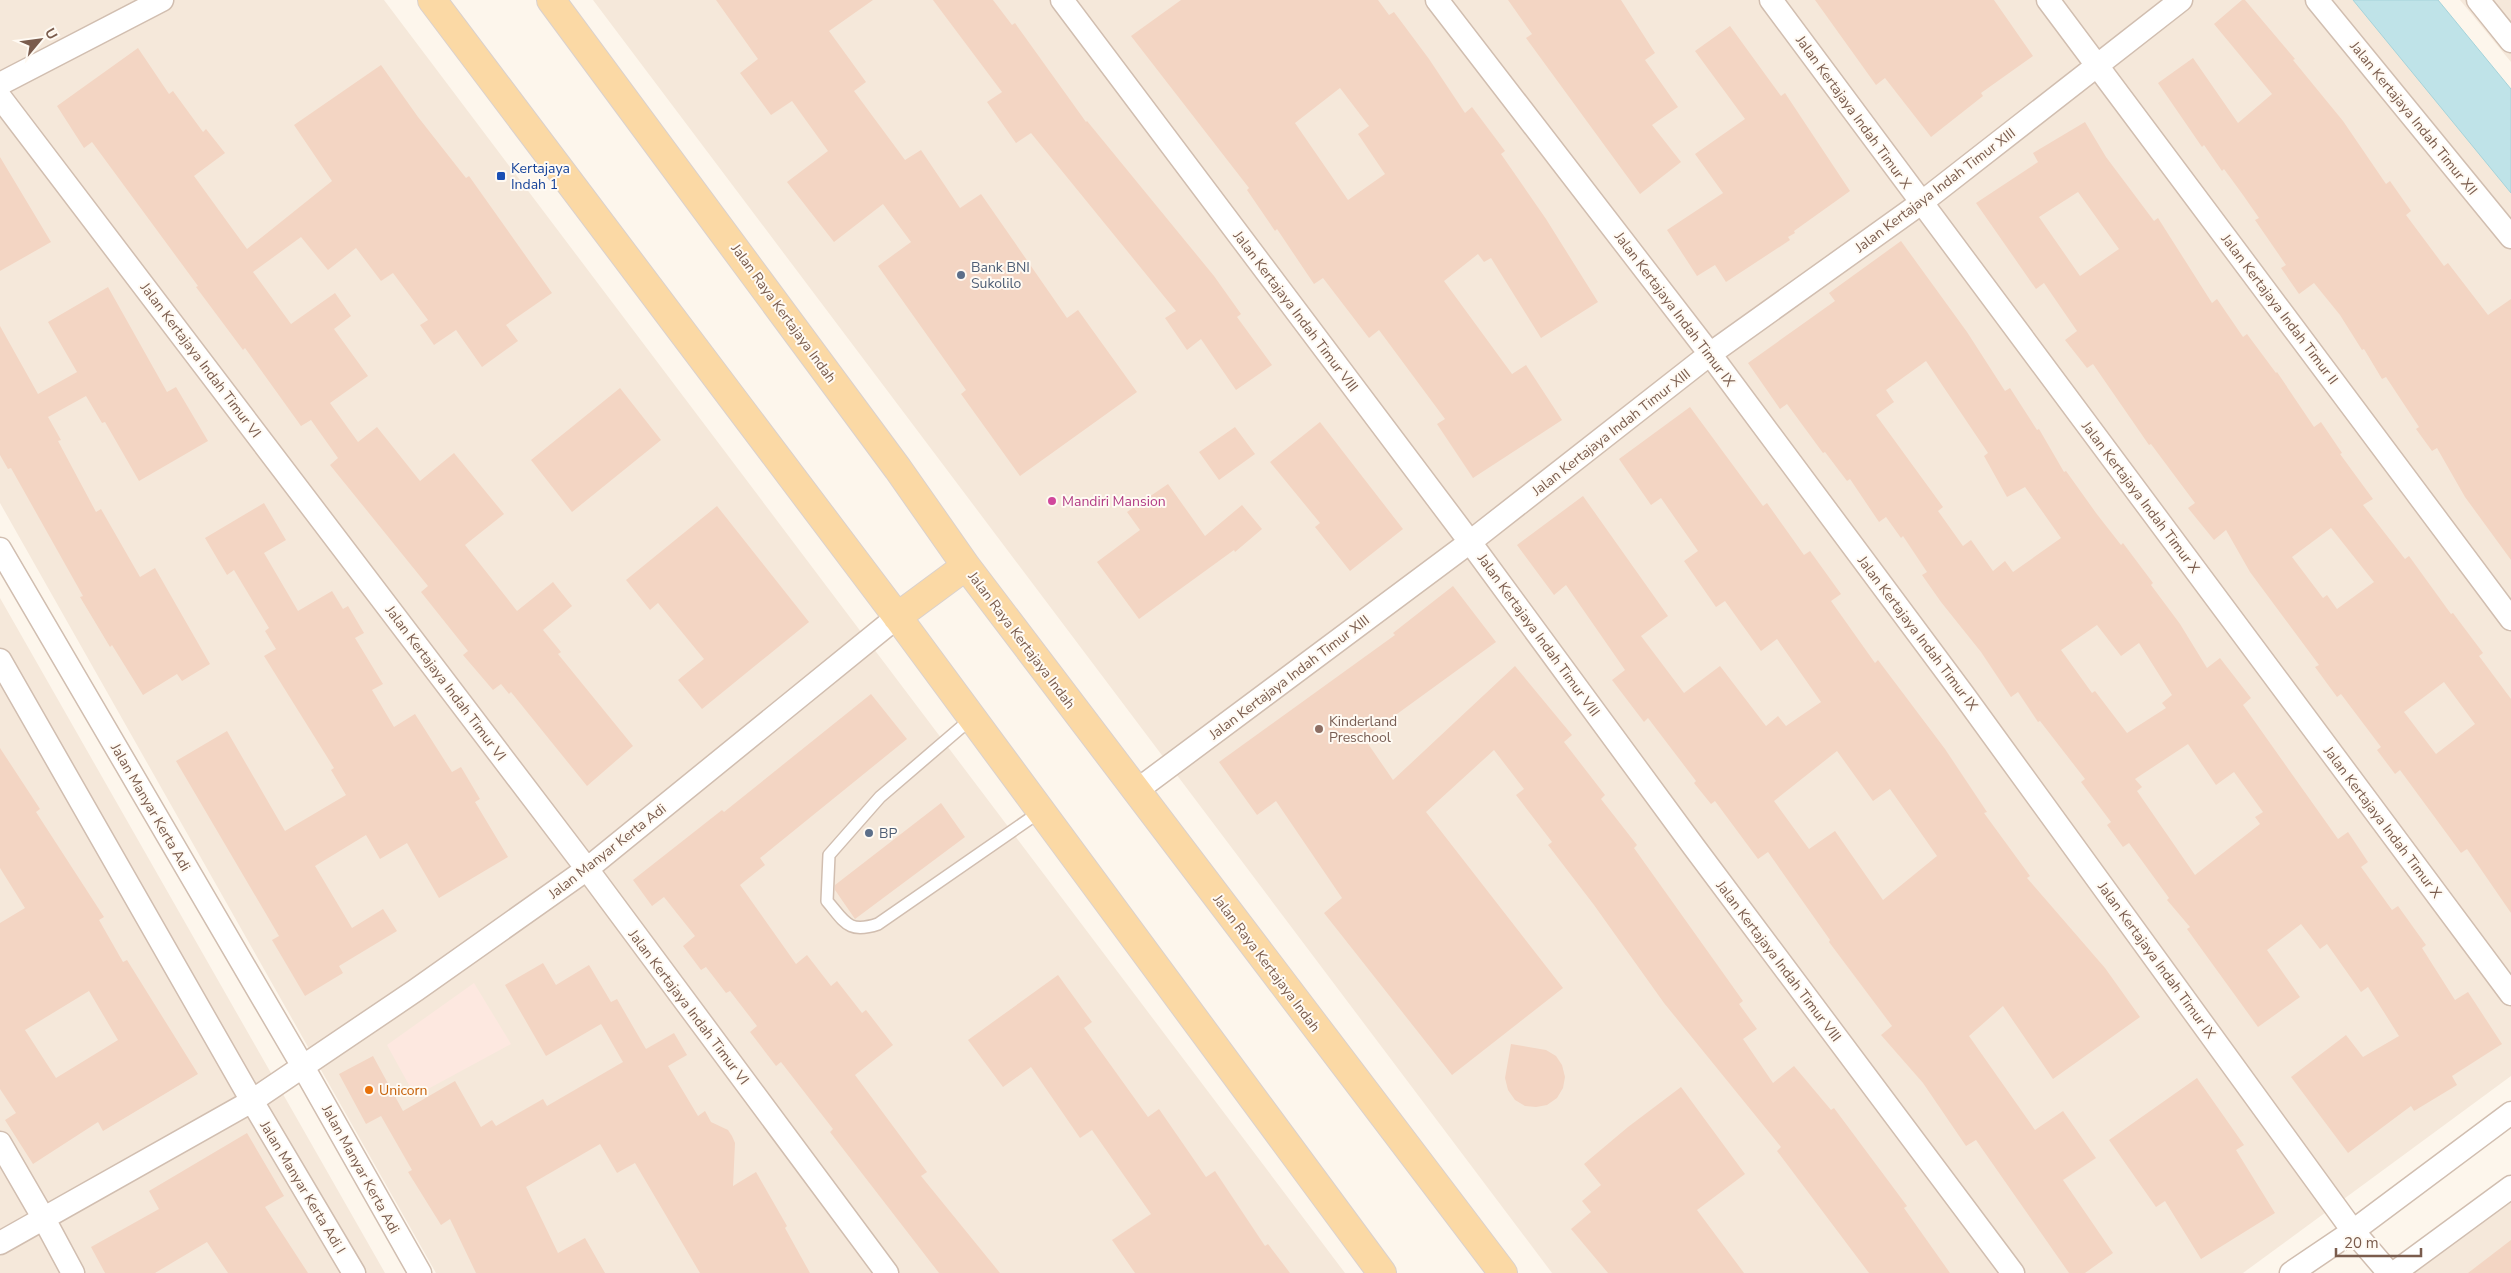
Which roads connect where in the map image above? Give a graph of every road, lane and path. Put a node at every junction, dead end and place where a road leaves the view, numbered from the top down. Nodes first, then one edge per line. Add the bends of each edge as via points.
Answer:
1 (162, 0) edge
2 (432, 0) edge
3 (551, 0) edge
4 (1062, 0) edge
5 (1438, 0) edge
6 (1771, 0) edge
7 (2048, 0) edge
8 (2181, 0) edge
9 (2317, 0) edge
10 (2478, 0) edge
11 (2511, 41) edge
12 (2097, 65) junction
13 (0, 84) edge
14 (0, 97) edge
15 (1921, 203) junction
16 (2511, 237) edge
17 (1710, 354) junction
18 (1470, 542) junction
19 (0, 549) edge
20 (966, 566) junction
21 (897, 617) junction
22 (2511, 619) edge
23 (0, 660) edge
24 (972, 718) junction
25 (1136, 791) junction
26 (1040, 811) junction
27 (587, 869) junction
28 (2511, 994) edge
29 (296, 1070) junction
30 (258, 1096) junction
31 (2511, 1112) edge
32 (0, 1143) edge
33 (2511, 1187) edge
34 (44, 1219) junction
35 (2354, 1231) junction
36 (0, 1243) edge
37 (73, 1273) edge
38 (354, 1273) edge
39 (420, 1273) edge
40 (887, 1273) edge
41 (1382, 1273) edge
42 (1503, 1273) edge
43 (2013, 1273) edge
44 (2292, 1273) edge
45 (2389, 1273) edge
46 (2394, 1273) edge

1 - 13 street
2 - 21 main road
3 - 20 main road, Jalan Raya Kertajaya Indah via 863,421
4 - 18 street, Jalan Kertajaya Indah Timur VIII
5 - 17 street, Jalan Kertajaya Indah Timur IX
6 - 15 street, Jalan Kertajaya Indah Timur X
7 - 12 street, Jalan Kertajaya Indah Timur II
8 - 12 street, Jalan Kertajaya Indah Timur XIII
9 - 16 street, Jalan Kertajaya Indah Timur XII
10 - 11 street
12 - 15 street, Jalan Kertajaya Indah Timur XIII
12 - 22 street, Jalan Kertajaya Indah Timur II
14 - 27 street, Jalan Kertajaya Indah Timur VI
15 - 17 street, Jalan Kertajaya Indah Timur XIII
15 - 28 street, Jalan Kertajaya Indah Timur X
17 - 18 street, Jalan Kertajaya Indah Timur XIII
17 - 35 street, Jalan Kertajaya Indah Timur IX via 1975,710
18 - 25 street, Jalan Kertajaya Indah Timur XIII
18 - 43 street, Jalan Kertajaya Indah Timur VIII
19 - 29 street, Jalan Manyar Kerta Adi
20 - 21 main road
20 - 25 main road, Jalan Raya Kertajaya Indah
21 - 24 main road
21 - 27 street, Jalan Manyar Kerta Adi
23 - 30 street
24 - 26 main road
24 - 26 lane via 880,796 829,855 827,901 848,926 862,930 878,924
25 - 42 main road, Jalan Raya Kertajaya Indah
26 - 41 main road
27 - 29 street, Jalan Manyar Kerta Adi
27 - 40 street, Jalan Kertajaya Indah Timur VI
29 - 30 street, Jalan Manyar Kerta Adi
29 - 39 street, Jalan Manyar Kerta Adi
30 - 34 street, Jalan Manyar Kerta Adi
30 - 38 street, Jalan Manyar Kerta Adi I
31 - 35 street
32 - 34 street
33 - 46 street
34 - 36 street, Jalan Manyar Kerta Adi
34 - 37 street
35 - 44 street
35 - 45 street, Jalan Kertajaya Indah Timur IX

